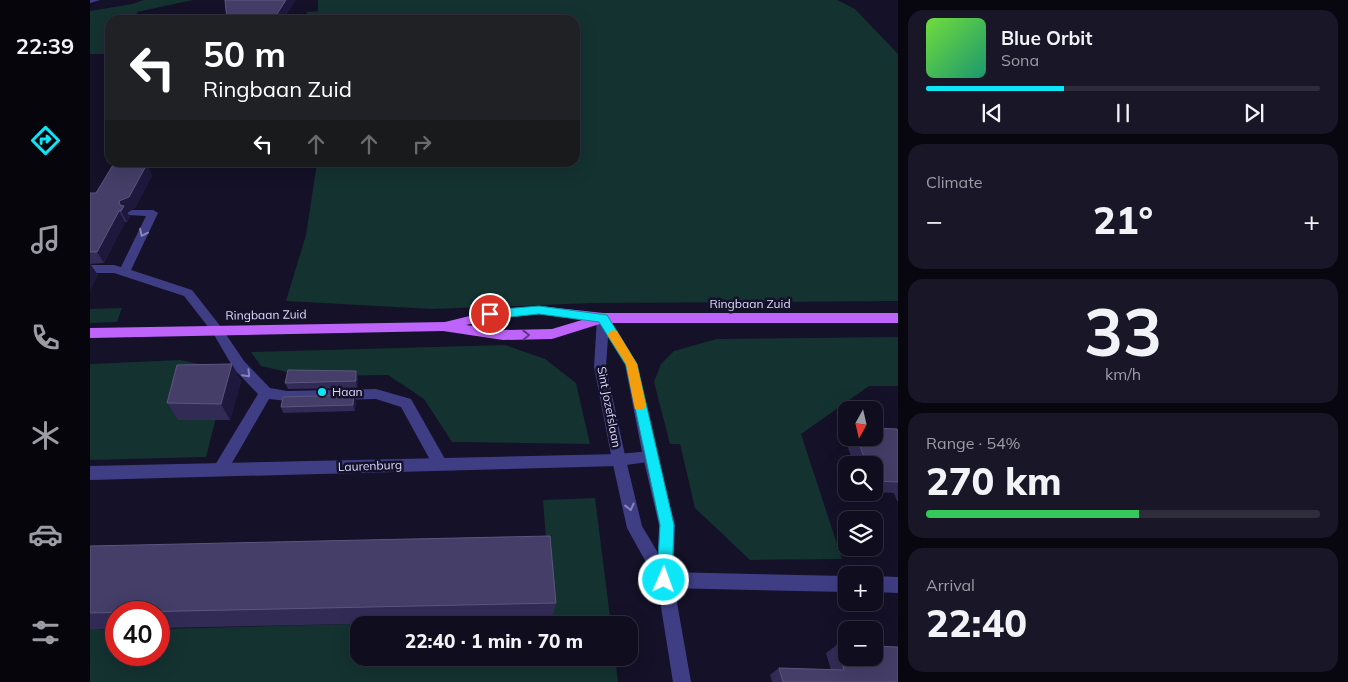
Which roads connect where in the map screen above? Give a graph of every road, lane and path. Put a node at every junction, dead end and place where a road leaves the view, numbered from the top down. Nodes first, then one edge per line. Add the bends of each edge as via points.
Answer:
1 (96, 0) edge
2 (90, 1) edge
3 (132, 213) dead end
4 (90, 269) edge
5 (124, 272) junction
6 (603, 318) junction
7 (898, 318) edge
8 (442, 326) junction
9 (217, 330) junction
10 (90, 333) edge
11 (266, 393) junction
12 (650, 457) junction
13 (619, 460) junction
14 (440, 464) junction
15 (220, 470) junction
16 (90, 473) edge
17 (664, 580) junction
18 (838, 584) edge
19 (883, 584) edge
20 (898, 585) edge
21 (682, 682) edge

1 - 2 street
3 -> 5 street via 153,213
4 - 5 street
5 - 9 street via 188,293
6 - 7 main road, Ringbaan Zuid
6 - 8 main road, Ringbaan Zuid via 539,310 490,314
8 -> 6 main road, Ringbaan Zuid via 503,335 552,334
6 - 12 street, Sint Jozefslaan via 631,364
6 - 13 street, Sint Jozefslaan via 600,367
8 - 9 main road, Ringbaan Zuid
9 - 10 main road, Ringbaan Zuid
9 -> 11 street via 239,365
11 - 14 street via 287,396 376,394 406,402
11 - 15 street
12 - 13 street, Laurenburg
12 - 17 street, Sint Jozefslaan via 667,525
13 - 14 street, Laurenburg
13 -> 17 street, Sint Jozefslaan via 636,528
14 - 15 street, Laurenburg
15 - 16 street, Laurenburg
17 - 18 street
17 - 21 street, Sint Jozefslaan
19 - 20 street

